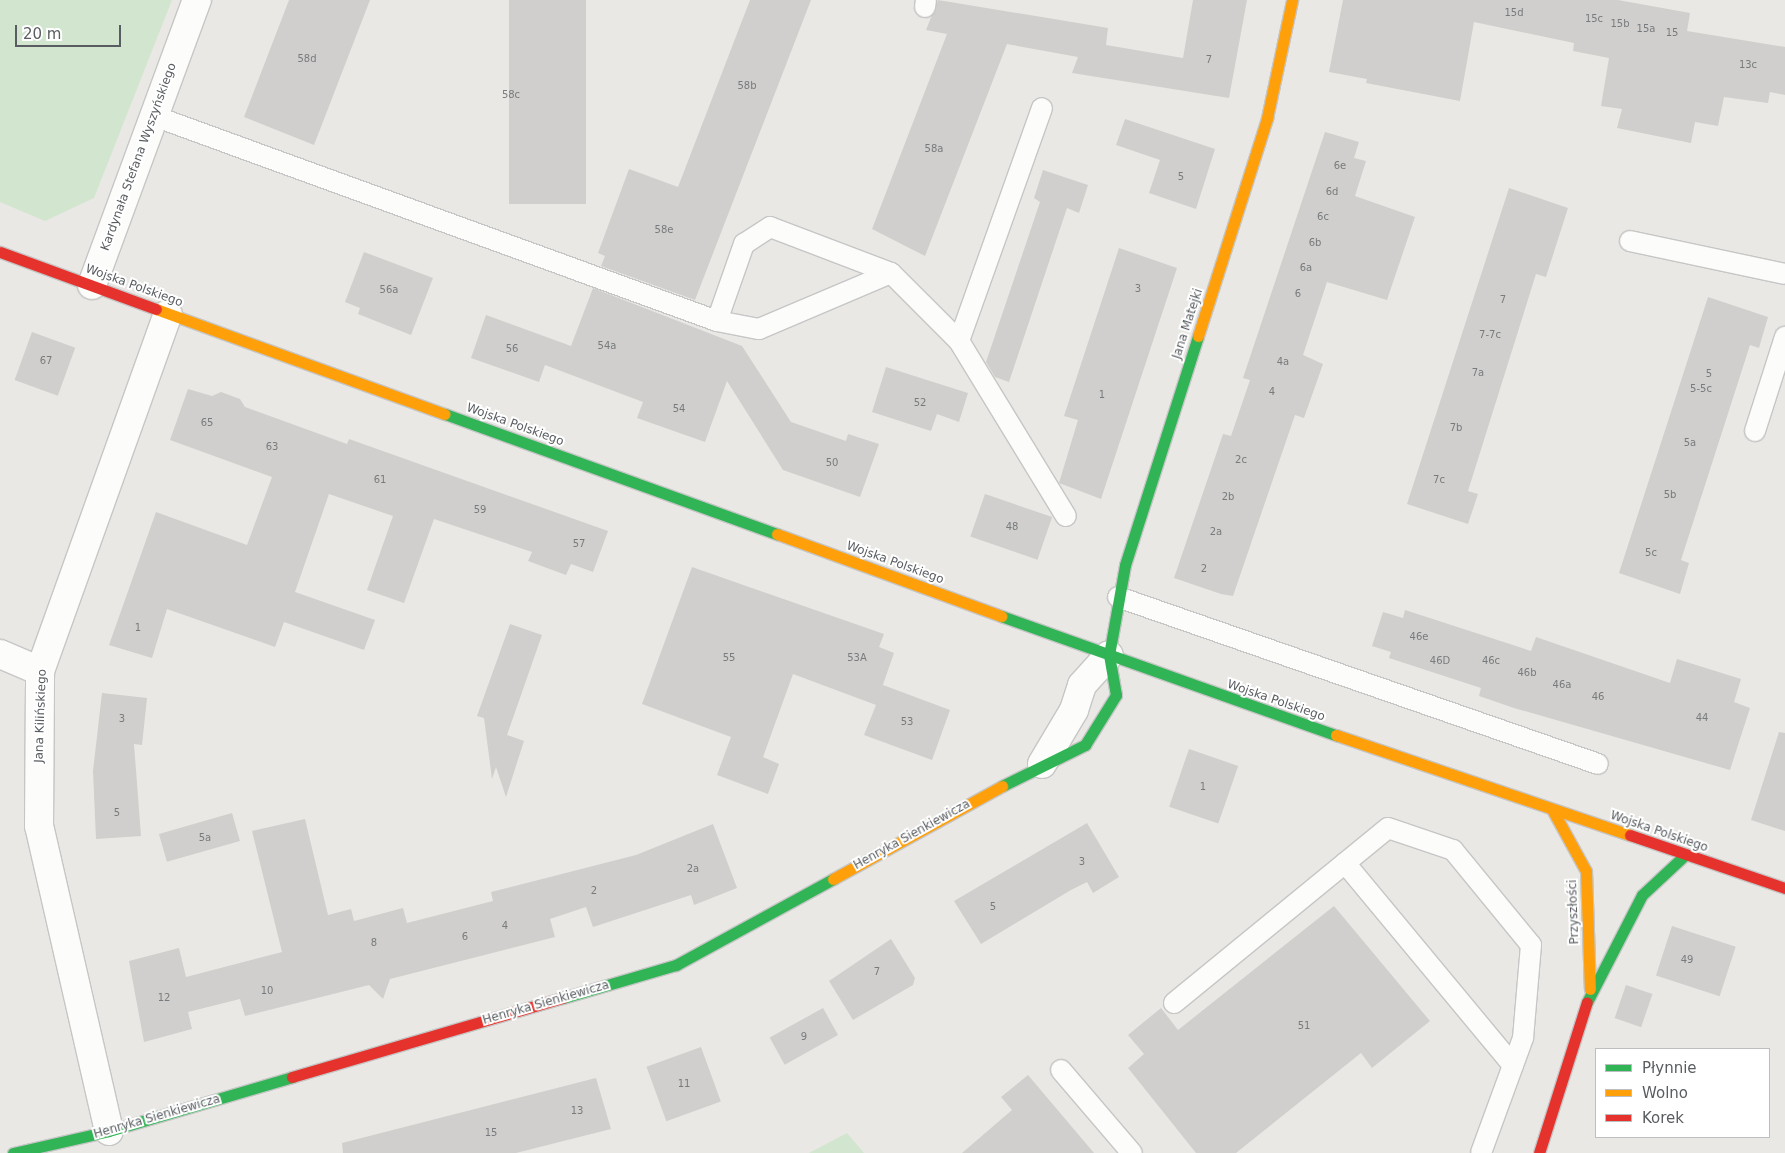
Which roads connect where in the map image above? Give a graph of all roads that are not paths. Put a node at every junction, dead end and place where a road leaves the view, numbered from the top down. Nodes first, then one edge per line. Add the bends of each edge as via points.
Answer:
1 (197, 0) edge
2 (1292, 0) edge
3 (1042, 108) dead end
4 (154, 116) junction
5 (1630, 241) dead end
6 (0, 252) edge
7 (891, 273) junction
8 (1785, 274) edge
9 (92, 285) junction
10 (168, 314) junction
11 (716, 321) junction
12 (1785, 337) edge
13 (959, 341) junction
14 (1755, 431) dead end
15 (1066, 516) dead end
16 (1118, 597) junction
17 (0, 654) edge
18 (1109, 655) junction
19 (40, 671) junction
20 (1042, 764) joint
21 (1598, 764) dead end
22 (1553, 811) junction
23 (1685, 855) junction
24 (1345, 863) junction
25 (1785, 888) edge
26 (1590, 991) junction
27 (1174, 1003) dead end
28 (1513, 1065) junction
29 (1061, 1070) dead end
30 (109, 1131) junction
31 (13, 1153) edge
32 (1132, 1153) edge
33 (1481, 1153) edge
34 (1539, 1153) edge

1 - 4 street, Kardynała Stefana Wyszyńskiego
2 - 16 street, Jana Matejki via 1267,118
3 - 13 lane
4 - 9 street, Kardynała Stefana Wyszyńskiego
4 - 11 lane
5 - 8 lane
6 - 9 street, Wojska Polskiego
7 - 11 lane via 760,329
7 - 11 lane via 770,227 744,244
7 - 13 lane
9 - 10 street, Wojska Polskiego
10 - 18 street, Wojska Polskiego
10 - 19 street, Jana Kilińskiego
12 - 14 lane
13 - 15 lane
16 - 18 street, Jana Matejki
16 - 21 lane
17 - 19 street
18 - 20 street, Henryka Sienkiewicza via 1082,685 1074,710
18 - 22 street, Wojska Polskiego
19 - 30 street, Jana Kilińskiego via 39,826
20 - 30 street, Henryka Sienkiewicza via 676,965
22 - 23 street, Wojska Polskiego
22 - 26 street, Przyszłości via 1586,871
23 - 25 street, Wojska Polskiego
23 - 26 street, Przyszłości via 1642,894
24 - 27 lane
24 - 28 lane
24 - 28 lane via 1388,828 1453,850 1531,945 1523,1038
26 - 34 street, Przyszłości
28 - 33 lane
29 - 32 lane
30 - 31 street, Henryka Sienkiewicza

